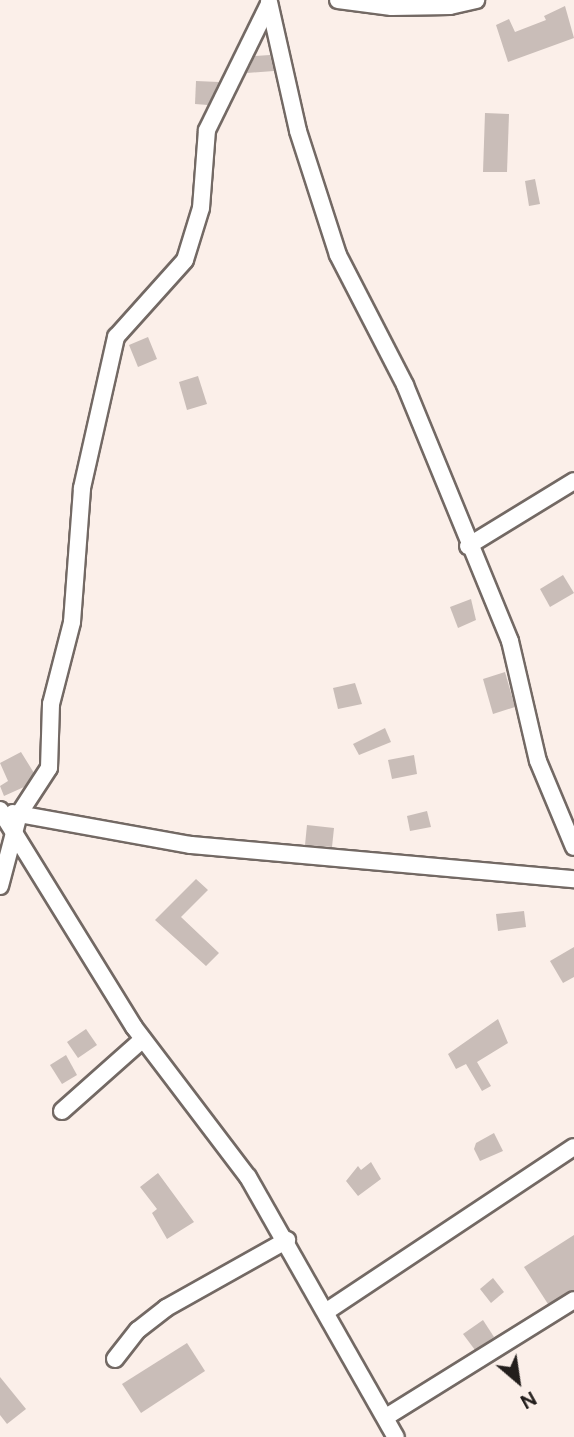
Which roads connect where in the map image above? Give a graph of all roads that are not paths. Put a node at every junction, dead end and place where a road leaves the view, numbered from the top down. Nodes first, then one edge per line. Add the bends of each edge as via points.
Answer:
1 (338, 0) edge
2 (476, 0) edge
3 (269, 2) edge
4 (574, 481) edge
5 (468, 546) junction
6 (19, 814) junction
7 (16, 838) junction
8 (574, 847) edge
9 (34, 866) junction
10 (574, 879) edge
11 (2, 881) edge
12 (143, 1039) junction
13 (62, 1111) dead end
14 (574, 1147) edge
15 (287, 1240) junction
16 (574, 1300) edge
17 (327, 1311) junction
18 (115, 1359) dead end
19 (386, 1417) junction
20 (396, 1437) edge

1 - 2 street via 392,7 450,6
3 - 5 street via 298,131 338,255 405,385
3 - 6 street via 207,130 201,208 185,260 116,337 82,488 72,622 51,704 49,768
4 - 5 street
5 - 8 street via 510,641 538,761
6 - 7 street via 0,810
6 - 10 street via 191,845
7 - 9 street
7 - 11 street
9 - 11 street
9 - 12 street
12 - 13 street
12 - 15 street via 248,1177
14 - 17 street
15 - 17 street
15 - 18 street via 166,1308 138,1330
16 - 19 street
17 - 19 street
19 - 20 street

